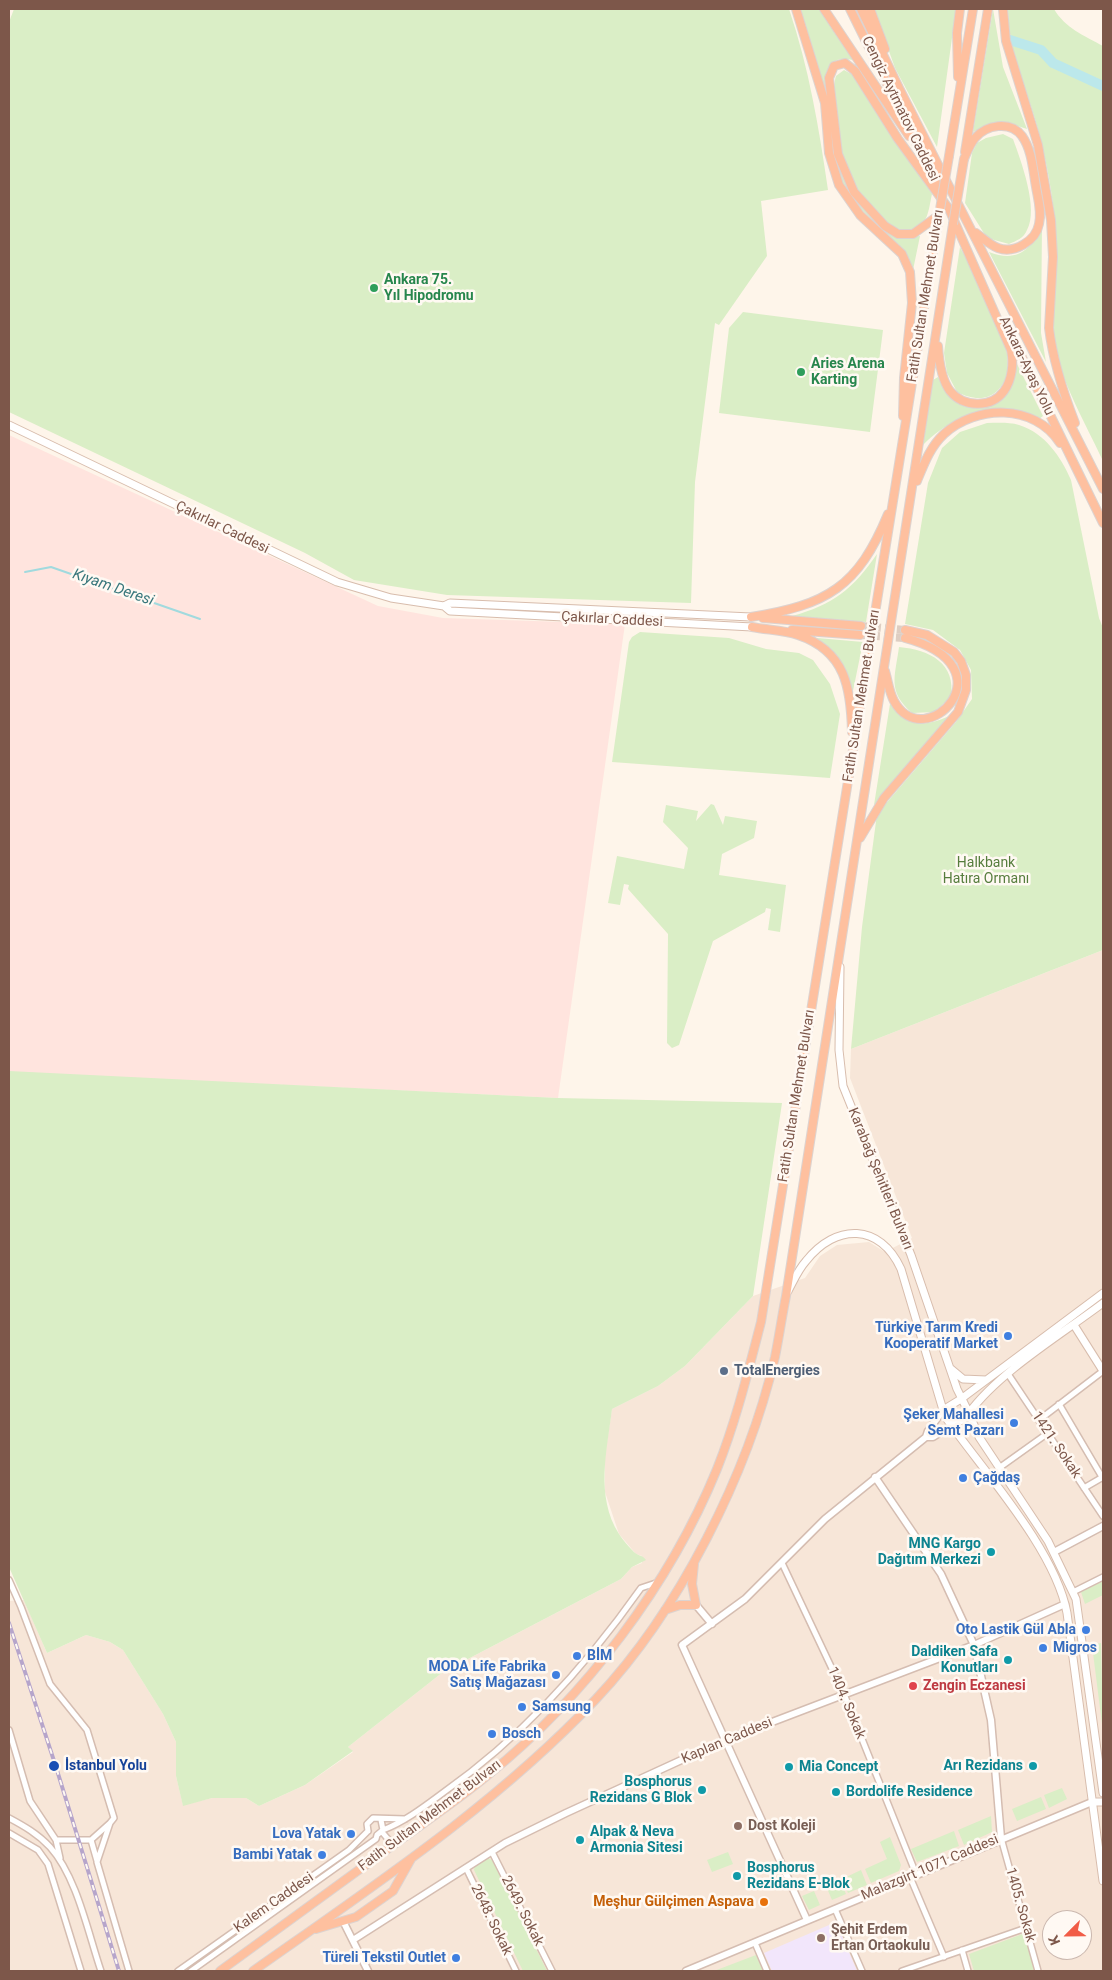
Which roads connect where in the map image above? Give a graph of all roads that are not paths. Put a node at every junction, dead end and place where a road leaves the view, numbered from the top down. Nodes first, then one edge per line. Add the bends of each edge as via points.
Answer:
1 (796, 9) edge
2 (824, 9) edge
3 (850, 9) edge
4 (861, 9) edge
5 (870, 9) edge
6 (960, 9) edge
7 (973, 9) edge
8 (988, 9) edge
9 (1004, 9) edge
10 (899, 88) junction
11 (959, 97) junction
12 (925, 159) junction
13 (964, 159) junction
14 (952, 191) joint
15 (948, 209) junction
16 (939, 215) junction
17 (973, 230) junction
18 (936, 336) junction
19 (9, 425) edge
20 (903, 443) junction
21 (1073, 464) junction
22 (1095, 471) junction
23 (1103, 489) edge
24 (912, 497) junction
25 (894, 501) junction
26 (1103, 523) edge
27 (444, 606) junction
28 (703, 615) junction
29 (751, 617) junction
30 (703, 625) junction
31 (752, 627) junction
32 (884, 668) junction
33 (853, 750) junction
34 (857, 844) junction
35 (840, 951) junction
36 (1103, 1293) edge
37 (786, 1296) junction
38 (1103, 1303) edge
39 (1074, 1325) junction
40 (1101, 1362) edge
41 (949, 1367) junction
42 (1103, 1371) edge
43 (1008, 1374) junction
44 (987, 1380) junction
45 (961, 1399) junction
46 (1059, 1404) junction
47 (943, 1410) junction
48 (969, 1413) junction
49 (1039, 1420) junction
50 (952, 1426) junction
51 (1048, 1433) junction
52 (926, 1437) junction
53 (999, 1468) junction
54 (875, 1477) junction
55 (1103, 1477) edge
56 (1084, 1488) junction
57 (1103, 1516) edge
58 (1103, 1526) edge
59 (1054, 1552) junction
60 (694, 1561) junction
61 (782, 1563) junction
62 (1103, 1577) edge
63 (9, 1580) edge
64 (656, 1584) junction
65 (1073, 1592) junction
66 (1065, 1604) junction
67 (696, 1605) junction
68 (665, 1610) junction
69 (712, 1624) junction
70 (974, 1646) junction
71 (844, 1694) junction
72 (540, 1712) junction
73 (548, 1719) junction
74 (9, 1730) edge
75 (725, 1740) junction
76 (1102, 1773) edge
77 (1103, 1792) edge
78 (1092, 1802) junction
79 (1103, 1802) edge
80 (9, 1818) edge
81 (405, 1819) junction
82 (381, 1820) junction
83 (110, 1823) junction
84 (368, 1831) junction
85 (381, 1832) junction
86 (9, 1833) edge
87 (1001, 1838) junction
88 (56, 1840) junction
89 (91, 1840) junction
90 (394, 1845) junction
91 (492, 1852) junction
92 (412, 1856) junction
93 (60, 1860) junction
94 (97, 1862) junction
95 (466, 1868) junction
96 (913, 1876) junction
97 (1103, 1881) edge
98 (835, 1909) junction
99 (807, 1920) junction
100 (343, 1921) junction
101 (1026, 1928) junction
102 (310, 1931) junction
103 (352, 1940) junction
104 (755, 1943) junction
105 (962, 1950) junction
106 (944, 1956) junction
107 (81, 1971) edge
108 (101, 1971) edge
109 (129, 1971) edge
110 (178, 1971) edge
111 (191, 1971) edge
112 (220, 1971) edge
113 (253, 1971) edge
114 (368, 1971) edge
115 (516, 1971) edge
116 (552, 1971) edge
117 (686, 1971) edge
118 (767, 1971) edge
119 (862, 1971) edge
120 (902, 1971) edge
121 (968, 1971) edge
122 (1038, 1971) edge

1 - 20 highway via 825,103 829,153 839,185 860,215 902,254 910,272 912,303 904,378
2 - 12 highway
3 - 12 highway, Cengiz Aytmatov Caddesi
4 - 10 highway, Cengiz Aytmatov Caddesi
5 - 10 highway
6 - 11 highway via 957,33
7 - 11 highway, Fatih Sultan Mehmet Bulvarı
8 - 13 highway, Fatih Sultan Mehmet Bulvarı
9 - 22 highway via 1006,41 1038,145 1051,220 1053,257 1049,328 1056,370
10 - 14 highway, Cengiz Aytmatov Caddesi
11 - 16 highway, Fatih Sultan Mehmet Bulvarı, bridge
12 - 15 highway, Cengiz Aytmatov Caddesi
13 - 17 highway via 975,138 985,130 1004,126 1014,129 1028,148 1040,208 1036,234 1024,245 1008,250 999,248
13 - 18 highway, Fatih Sultan Mehmet Bulvarı, bridge
14 - 17 highway, Ankara-Ayaş Yolu
15 - 16 highway via 854,71 845,63 834,66 829,78 838,154 854,192 898,234 913,234
15 - 18 highway via 1012,350 1012,368 1004,392 992,401 977,404 960,400 944,379
15 - 21 highway, Ankara-Ayaş Yolu
16 - 20 highway, Fatih Sultan Mehmet Bulvarı
17 - 22 highway, Ankara-Ayaş Yolu
18 - 24 highway, Fatih Sultan Mehmet Bulvarı
19 - 27 main road, Çakırlar Caddesi via 337,582 391,598
20 - 25 highway, Fatih Sultan Mehmet Bulvarı
21 - 24 highway via 1057,439 1038,422 1010,413 981,414 954,426 932,447
21 - 26 highway, Ankara-Ayaş Yolu
22 - 23 highway, Ankara-Ayaş Yolu
24 - 32 highway, Fatih Sultan Mehmet Bulvarı
25 - 29 highway via 871,551 848,581 802,606
25 - 33 highway, Fatih Sultan Mehmet Bulvarı
27 - 28 main road, Çakırlar Caddesi via 450,603
27 - 30 main road, Çakırlar Caddesi via 450,611
28 - 29 main road, Çakırlar Caddesi
28 - 30 main road
29 - 31 highway via 861,630
30 - 31 main road, Çakırlar Caddesi
31 - 33 highway via 809,640 838,664 852,699
32 - 34 highway, Fatih Sultan Mehmet Bulvarı
32 - 34 highway via 900,709 929,718 941,713 955,696 957,674 952,665 905,634 927,635 954,652 961,661 966,675 966,690 958,712 884,798
33 - 64 highway, Fatih Sultan Mehmet Bulvarı via 761,1322 735,1422 716,1471 695,1516
34 - 35 highway, Fatih Sultan Mehmet Bulvarı
35 - 37 highway, Fatih Sultan Mehmet Bulvarı
35 - 41 main road, Karabağ Şehitleri Bulvarı via 839,1050 843,1086 911,1255
36 - 44 main road
37 - 47 main road, Karabağ Şehitleri Bulvarı via 807,1259 829,1241 854,1233 867,1234 886,1245 901,1269
37 - 60 highway, Fatih Sultan Mehmet Bulvarı via 774,1358 757,1417 737,1471
38 - 39 main road
39 - 40 main road
39 - 43 main road
40 - 42 main road
41 - 44 main road via 963,1379
41 - 45 main road, Karabağ Şehitleri Bulvarı
42 - 46 street
43 - 48 main road via 982,1396
43 - 49 street, 1421. Sokak
44 - 45 main road
45 - 47 main road
45 - 48 main road, Karabağ Şehitleri Bulvarı
46 - 49 street
46 - 55 street
47 - 50 main road, Karabağ Şehitleri Bulvarı
47 - 52 street
48 - 50 main road
48 - 53 main road, Karabağ Şehitleri Bulvarı via 979,1437
49 - 51 street, 1421. Sokak
50 - 52 street via 933,1437
50 - 66 main road, Karabağ Şehitleri Bulvarı via 1040,1548
51 - 53 street
51 - 56 street, 1421. Sokak
52 - 54 street
53 - 59 main road, Karabağ Şehitleri Bulvarı
54 - 61 street via 825,1519
54 - 70 street via 941,1574
55 - 56 street
56 - 57 street, 1421. Sokak
58 - 59 street
59 - 65 main road, Karabağ Şehitleri Bulvarı
60 - 67 highway via 692,1584
60 - 68 highway, Fatih Sultan Mehmet Bulvarı
61 - 69 street via 745,1599
61 - 71 street, 1404. Sokak
62 - 65 street
63 - 83 street via 50,1684 87,1730 114,1818
64 - 72 street, Kalem Caddesi via 641,1588 595,1649
64 - 73 highway, Fatih Sultan Mehmet Bulvarı via 602,1660
65 - 76 main road, Karabağ Şehitleri Bulvarı
66 - 70 street, Kaplan Caddesi
66 - 78 main road, Karabağ Şehitleri Bulvarı
67 - 68 highway via 680,1605
67 - 69 street
68 - 92 highway, Fatih Sultan Mehmet Bulvarı via 597,1698 552,1743 498,1792
69 - 75 street via 682,1645
70 - 71 street, Kaplan Caddesi
70 - 87 street via 991,1720
71 - 75 street, Kaplan Caddesi
71 - 96 street, 1404. Sokak
72 - 73 street
72 - 81 street, Kalem Caddesi via 475,1770
73 - 90 highway, Fatih Sultan Mehmet Bulvarı via 489,1774
74 - 88 street via 30,1801
75 - 91 street, Kaplan Caddesi via 517,1836
75 - 99 street
76 - 77 main road, Karabağ Şehitleri Bulvarı
77 - 78 main road
78 - 79 main road
78 - 87 street, Malazgirt 1071 Caddesi
78 - 97 main road, Karabağ Şehitleri Bulvarı
80 - 93 street via 39,1837
81 - 82 street
81 - 85 street, Kalem Caddesi
82 - 84 street, Kalem Caddesi via 370,1820
82 - 85 street
83 - 89 street
83 - 94 street
84 - 85 street
84 - 110 street, Kalem Caddesi via 349,1850
85 - 90 street
85 - 111 street, Kalem Caddesi via 376,1840
86 - 107 street via 38,1850 48,1864
87 - 96 street, Malazgirt 1071 Caddesi
87 - 101 street, 1405. Sokak
88 - 89 street
88 - 93 street
89 - 94 street
90 - 112 highway, Fatih Sultan Mehmet Bulvarı
91 - 95 street, Kaplan Caddesi
91 - 116 street, 2649. Sokak
92 - 100 highway via 393,1891
92 - 102 highway, Fatih Sultan Mehmet Bulvarı
93 - 108 street via 69,1877
94 - 109 street
95 - 103 street, Kaplan Caddesi
95 - 115 street, 2648. Sokak
96 - 98 street, Malazgirt 1071 Caddesi
96 - 106 street, 1404. Sokak
98 - 99 street, Malazgirt 1071 Caddesi
98 - 119 street
99 - 104 street, Malazgirt 1071 Caddesi
100 - 102 highway
100 - 103 street
101 - 105 street
101 - 122 street, 1405. Sokak
102 - 113 highway, Fatih Sultan Mehmet Bulvarı
103 - 114 street
104 - 117 street, Malazgirt 1071 Caddesi
104 - 118 street
105 - 106 street
105 - 121 street
106 - 120 street

